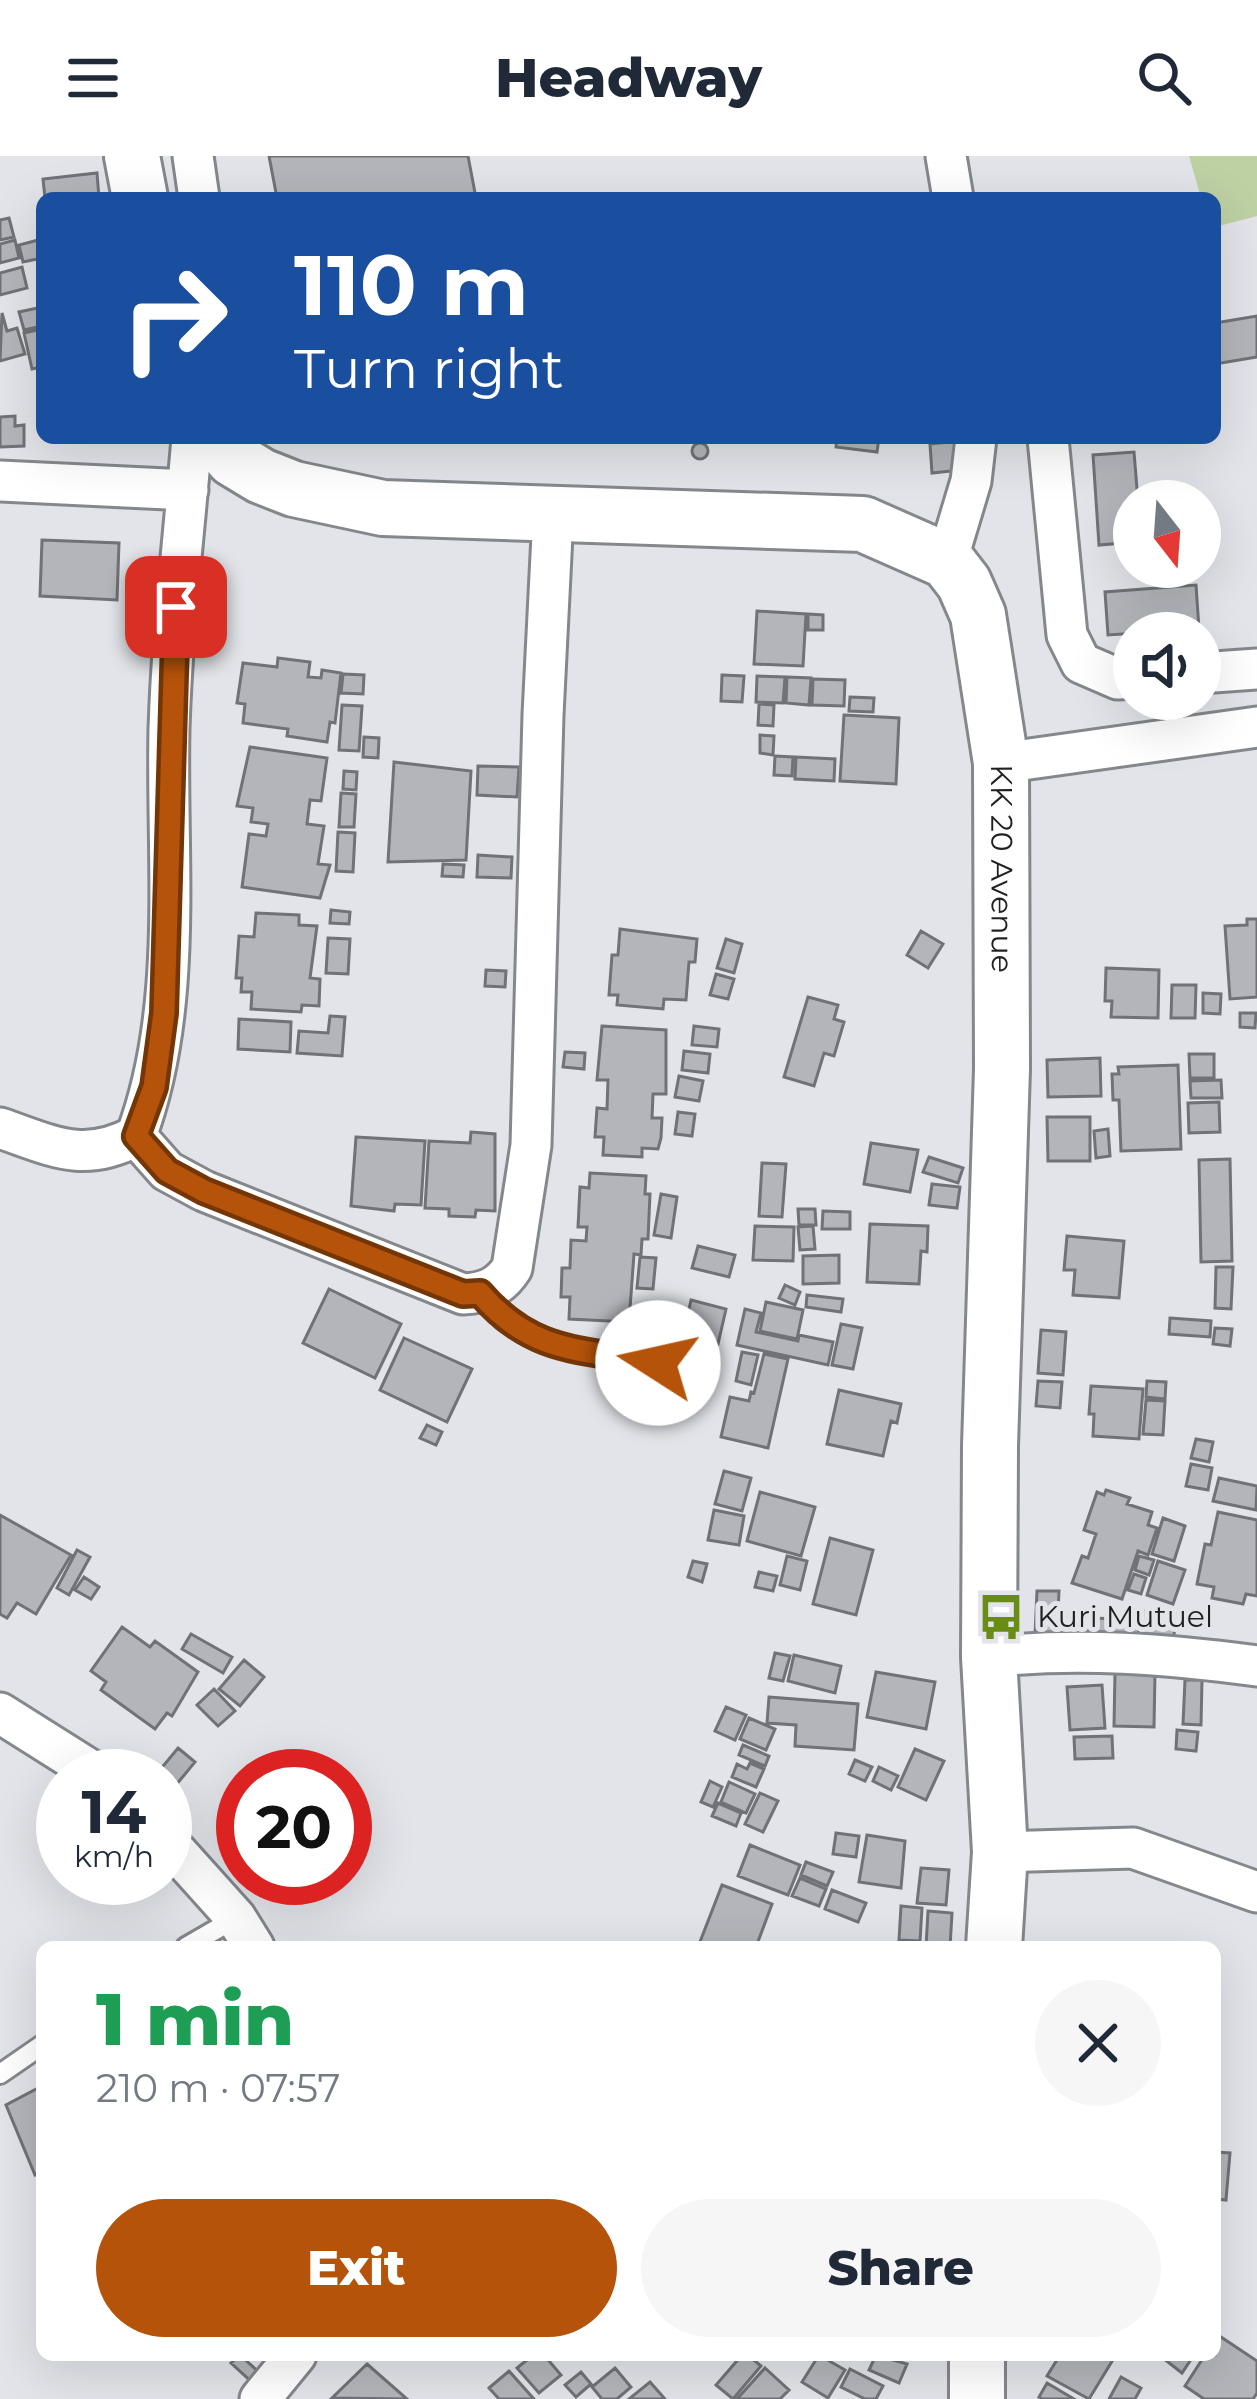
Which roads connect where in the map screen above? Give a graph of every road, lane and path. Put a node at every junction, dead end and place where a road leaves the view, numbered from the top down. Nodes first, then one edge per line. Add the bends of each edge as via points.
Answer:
1 (132, 156) edge
2 (193, 156) edge
3 (946, 156) edge
4 (139, 192) edge
5 (198, 192) edge
6 (952, 192) edge
7 (192, 444) edge
8 (220, 444) edge
9 (975, 444) edge
10 (1049, 444) edge
11 (0, 481) edge
12 (188, 490) junction
13 (553, 515) junction
14 (947, 561) junction
15 (1257, 669) edge
16 (1221, 672) edge
17 (1113, 677) edge
18 (1257, 727) edge
19 (1000, 763) junction
20 (0, 1128) edge
21 (136, 1136) junction
22 (480, 1293) junction
23 (698, 1370) dead end
24 (989, 1657) junction
25 (1257, 1666) edge
26 (0, 1713) edge
27 (57, 1749) edge
28 (1000, 1852) junction
29 (192, 1870) edge
30 (1257, 1892) edge
31 (245, 1932) edge
32 (210, 1941) edge
33 (994, 1941) edge
34 (36, 2049) edge
35 (0, 2074) edge
36 (291, 2361) edge
37 (977, 2361) edge
38 (260, 2399) edge
39 (977, 2399) edge

1 - 4 main road
2 - 5 street
3 - 6 street
7 - 12 street
8 - 13 main road via 233,460 293,489 383,508
9 - 14 street
10 - 17 street via 1067,634 1081,663
11 - 12 street
12 - 21 street via 169,727 164,1013 154,1087
13 - 14 main road via 863,524
13 - 22 street via 531,1145 512,1268
14 - 19 main road, KK 20 Avenue via 978,615
15 - 16 street
18 - 19 street
19 - 24 main road, KK 20 Avenue
20 - 21 street via 75,1153
21 - 22 street via 167,1171 204,1191 463,1294
22 - 23 lane via 503,1320 538,1341
24 - 25 street via 1051,1650
24 - 28 main road, KK 20 Avenue
26 - 27 street
28 - 30 street via 1132,1848
28 - 33 main road, KK 20 Avenue
29 - 31 street
31 - 32 lane
34 - 35 lane
36 - 38 street
37 - 39 main road

